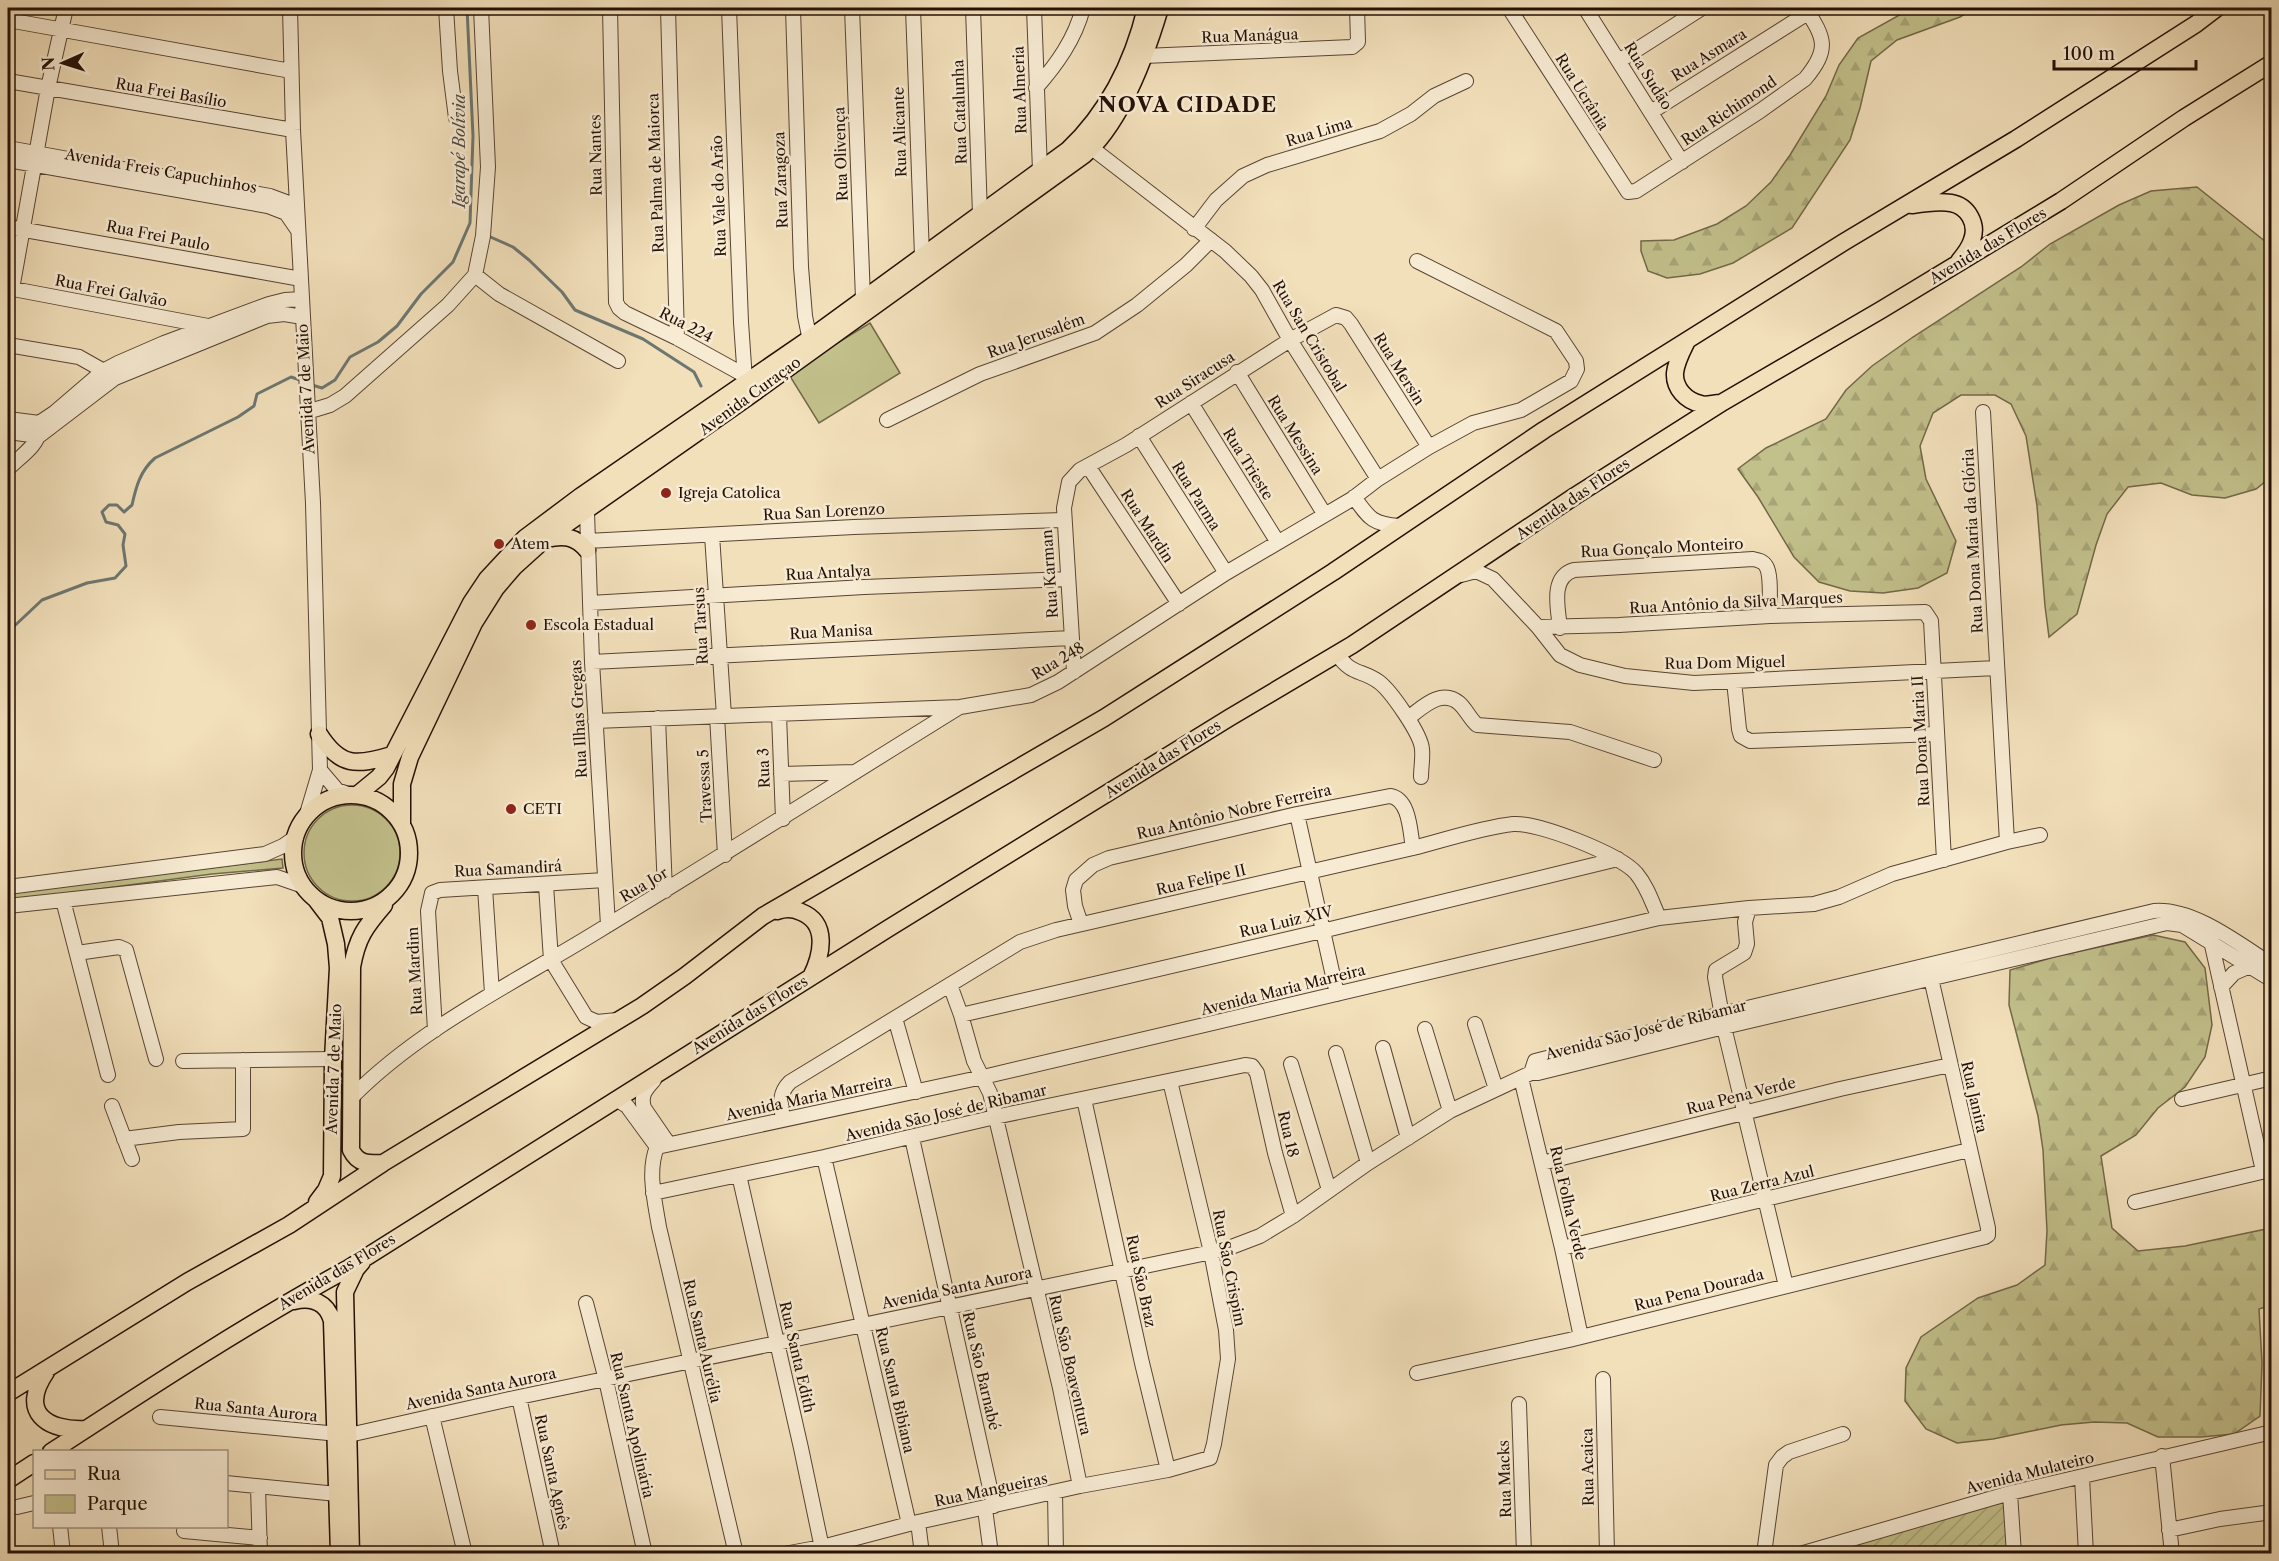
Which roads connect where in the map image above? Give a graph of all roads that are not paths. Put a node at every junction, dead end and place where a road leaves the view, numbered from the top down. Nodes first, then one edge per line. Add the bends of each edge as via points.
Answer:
1 (66, 8) edge
2 (286, 8) edge
3 (446, 8) edge
4 (481, 8) edge
5 (610, 8) edge
6 (668, 8) edge
7 (729, 8) edge
8 (793, 8) edge
9 (852, 8) edge
10 (913, 8) edge
11 (974, 8) edge
12 (1034, 8) edge
13 (1083, 8) edge
14 (1146, 8) edge
15 (1160, 8) edge
16 (1357, 8) edge
17 (1509, 8) edge
18 (1702, 8) edge
19 (2217, 8) edge
20 (1590, 9) edge
21 (1810, 9) edge
22 (8, 20) edge
23 (62, 30) junction
24 (1144, 56) junction
25 (1619, 61) junction
26 (2271, 63) edge
27 (291, 71) junction
28 (8, 81) edge
29 (1466, 81) dead end
30 (48, 88) junction
31 (1036, 88) junction
32 (1651, 112) junction
33 (456, 118) dead end
34 (293, 130) junction
35 (1086, 143) junction
36 (8, 148) edge
37 (36, 159) junction
38 (8, 160) edge
39 (1682, 162) junction
40 (1040, 171) junction
41 (1629, 192) joint
42 (1906, 205) junction
43 (297, 206) junction
44 (980, 215) junction
45 (8, 226) edge
46 (1194, 229) junction
47 (24, 230) junction
48 (299, 232) junction
49 (1211, 240) junction
50 (922, 255) junction
51 (1417, 261) dead end
52 (1957, 264) junction
53 (475, 275) junction
54 (302, 279) junction
55 (10, 288) edge
56 (863, 298) junction
57 (302, 299) junction
58 (616, 302) joint
59 (1336, 315) joint
60 (303, 317) junction
61 (208, 326) junction
62 (677, 338) junction
63 (1290, 340) junction
64 (1687, 341) junction
65 (8, 345) edge
66 (811, 345) junction
67 (618, 361) dead end
68 (1237, 372) junction
69 (110, 374) junction
70 (745, 379) junction
71 (1723, 402) junction
72 (1191, 403) junction
73 (307, 406) junction
74 (1983, 412) dead end
75 (8, 419) edge
76 (887, 420) dead end
77 (39, 430) junction
78 (8, 432) edge
79 (1139, 436) junction
80 (667, 446) junction
81 (1429, 447) junction
82 (1088, 466) junction
83 (8, 469) edge
84 (1074, 476) joint
85 (1378, 479) junction
86 (1354, 497) junction
87 (587, 512) junction
88 (1325, 515) junction
89 (1063, 520) junction
90 (1371, 520) junction
91 (1399, 526) junction
92 (712, 535) junction
93 (545, 539) junction
94 (1512, 540) junction
95 (1277, 541) junction
96 (587, 545) junction
97 (1366, 549) junction
98 (1226, 573) junction
99 (1457, 577) junction
100 (1068, 579) junction
101 (1493, 579) junction
102 (716, 596) junction
103 (590, 603) junction
104 (1179, 604) junction
105 (1770, 616) junction
106 (1931, 621) joint
107 (1538, 627) junction
108 (1560, 628) junction
109 (1071, 638) junction
110 (1337, 654) junction
111 (720, 655) junction
112 (592, 662) junction
113 (1996, 668) junction
114 (1074, 672) junction
115 (1934, 672) junction
116 (1734, 681) junction
117 (960, 707) junction
118 (779, 715) junction
119 (721, 716) junction
120 (658, 718) junction
121 (1408, 718) junction
122 (595, 721) junction
123 (319, 734) junction
124 (1936, 734) junction
125 (392, 755) junction
126 (1654, 760) dead end
127 (320, 770) junction
128 (854, 772) junction
129 (781, 774) junction
130 (1421, 777) dead end
131 (354, 795) junction
132 (1297, 814) junction
133 (306, 817) junction
134 (783, 819) junction
135 (402, 825) junction
136 (2040, 835) dead end
137 (296, 837) junction
138 (2007, 842) junction
139 (1413, 848) junction
140 (725, 855) junction
141 (1618, 859) junction
142 (1944, 860) junction
143 (1311, 872) junction
144 (605, 880) junction
145 (546, 885) junction
146 (303, 886) junction
147 (8, 887) edge
148 (485, 888) junction
149 (665, 891) junction
150 (390, 898) junction
151 (63, 900) junction
152 (316, 900) junction
153 (8, 906) edge
154 (1749, 908) junction
155 (428, 911) joint
156 (763, 916) junction
157 (1659, 918) junction
158 (1081, 924) junction
159 (608, 925) junction
160 (1322, 931) junction
161 (2211, 941) junction
162 (2238, 951) junction
163 (77, 953) junction
164 (551, 960) junction
165 (2271, 965) edge
166 (2250, 966) junction
167 (1929, 972) junction
168 (811, 977) junction
169 (2271, 980) edge
170 (950, 985) junction
171 (2221, 987) junction
172 (492, 993) junction
173 (1337, 994) junction
174 (961, 1015) junction
175 (586, 1017) junction
176 (895, 1018) junction
177 (619, 1019) junction
178 (1723, 1020) junction
179 (1475, 1024) dead end
180 (1425, 1029) dead end
181 (435, 1030) junction
182 (575, 1046) junction
183 (1383, 1048) dead end
184 (1336, 1053) dead end
185 (156, 1059) dead end
186 (333, 1059) junction
187 (679, 1059) junction
188 (243, 1060) junction
189 (183, 1061) dead end
190 (1292, 1064) dead end
191 (1245, 1065) joint
192 (1950, 1065) junction
193 (108, 1075) dead end
194 (1526, 1075) junction
195 (982, 1077) junction
196 (2271, 1078) edge
197 (1170, 1081) junction
198 (2244, 1085) junction
199 (1496, 1089) junction
200 (916, 1092) junction
201 (351, 1098) junction
202 (1084, 1099) junction
203 (2182, 1099) dead end
204 (616, 1100) junction
205 (112, 1107) dead end
206 (1450, 1111) junction
207 (1745, 1112) junction
208 (995, 1117) junction
209 (783, 1120) junction
210 (912, 1137) junction
211 (1408, 1138) junction
212 (124, 1139) junction
213 (663, 1145) junction
214 (1969, 1150) junction
215 (824, 1157) junction
216 (132, 1159) dead end
217 (383, 1162) junction
218 (1368, 1163) junction
219 (1542, 1163) junction
220 (2267, 1170) edge
221 (739, 1175) junction
222 (1329, 1190) junction
223 (653, 1193) junction
224 (1766, 1200) junction
225 (2135, 1202) dead end
226 (1293, 1216) junction
227 (289, 1225) junction
228 (1988, 1235) joint
229 (382, 1245) junction
230 (1562, 1248) junction
231 (1211, 1252) junction
232 (1122, 1270) junction
233 (1786, 1286) junction
234 (1036, 1288) junction
235 (284, 1303) junction
236 (586, 1304) dead end
237 (950, 1307) junction
238 (864, 1325) junction
239 (1581, 1337) junction
240 (776, 1343) junction
241 (689, 1361) junction
242 (48, 1368) junction
243 (1417, 1373) dead end
244 (1603, 1379) dead end
245 (606, 1380) junction
246 (8, 1394) edge
247 (519, 1396) junction
248 (1519, 1404) dead end
249 (432, 1416) junction
250 (160, 1417) dead end
251 (86, 1429) junction
252 (2271, 1432) edge
253 (343, 1434) junction
254 (1843, 1434) dead end
255 (54, 1450) edge
256 (2162, 1456) junction
257 (1205, 1461) joint
258 (33, 1464) edge
259 (1168, 1470) junction
260 (2082, 1477) junction
261 (8, 1480) edge
262 (228, 1483) edge
263 (1080, 1486) junction
264 (258, 1487) junction
265 (1055, 1492) junction
266 (2010, 1493) junction
267 (337, 1494) junction
268 (33, 1503) edge
269 (16, 1507) dead end
270 (989, 1508) junction
271 (2271, 1512) edge
272 (913, 1523) junction
273 (60, 1528) edge
274 (109, 1528) edge
275 (2169, 1530) junction
276 (184, 1531) dead end
277 (260, 1538) junction
278 (822, 1550) edge
279 (63, 1554) edge
280 (112, 1554) edge
281 (260, 1554) edge
282 (339, 1554) edge
283 (351, 1554) edge
284 (465, 1554) edge
285 (553, 1554) edge
286 (645, 1554) edge
287 (736, 1554) edge
288 (784, 1554) edge
289 (922, 1554) edge
290 (991, 1554) edge
291 (1056, 1554) edge
292 (1524, 1554) edge
293 (1607, 1554) edge
294 (1764, 1554) edge
295 (1800, 1554) edge
296 (2014, 1554) edge
297 (2086, 1554) edge
298 (2172, 1554) edge

1 - 23 street
2 - 27 street, Avenida 7 de Maio
3 - 33 street
4 - 53 street via 488,167 483,236
5 - 58 street, Rua Nantes
6 - 62 street, Rua Palma de Maiorca
7 - 70 street, Rua Vale do Arão
8 - 66 street, Rua Zaragoza via 801,267
9 - 56 street, Rua Olivença
10 - 50 street, Rua Alicante
11 - 44 street, Rua Catalunha
12 - 31 street, Rua Almeria
13 - 31 street via 1067,46
14 - 35 main road, Avenida Curaçao via 1134,48
15 - 24 main road, Avenida Curaçao
16 - 24 street, Rua Manágua via 1356,46
17 - 41 street, Rua Ucrânia
18 - 25 street
19 - 42 main road via 2024,134
20 - 25 street, Rua Sudão
21 - 32 street, Rua Asmara
21 - 39 street, Rua Richimond via 1822,35 1820,56 1805,79
22 - 23 street
23 - 27 street
23 - 30 street
24 - 35 main road, Avenida Curaçao via 1101,138
25 - 32 street, Rua Sudão
26 - 52 main road, Avenida das Flores via 2061,201
27 - 34 street, Avenida 7 de Maio
28 - 30 street, Rua Frei Basílio
29 - 46 street, Rua Lima via 1434,96 1380,131 1243,176 1216,200
30 - 34 street, Rua Frei Basílio
30 - 37 street
31 - 40 street, Rua Almeria
32 - 39 street, Rua Sudão
34 - 43 street, Avenida 7 de Maio
35 - 40 main road, Avenida Curaçao
35 - 46 street, Rua San Cristobal
35 - 66 main road, Avenida Curaçao
36 - 37 street, Avenida Freis Capuchinhos
37 - 38 street, Avenida Freis Capuchinhos
37 - 43 street, Avenida Freis Capuchinhos via 86,161 270,196
37 - 47 street
37 - 48 street, Avenida Freis Capuchinhos via 268,206 286,213
39 - 41 street, Rua Richimond
40 - 44 main road, Avenida Curaçao
42 - 52 main road via 1954,203 1966,209 1971,217 1972,240
42 - 64 main road
43 - 48 street, Avenida 7 de Maio
44 - 50 main road, Avenida Curaçao
45 - 47 street, Rua Frei Paulo
46 - 49 street, Rua San Cristobal
47 - 54 street, Rua Frei Paulo
47 - 55 street
48 - 54 street, Avenida 7 de Maio
49 - 63 street, Rua San Cristobal via 1262,290
49 - 76 street, Rua Jerusalém via 1145,299 1095,333 980,374
50 - 56 main road, Avenida Curaçao
51 - 81 street, Rua 248 via 1556,331 1577,369 1571,381 1521,410 1473,423
52 - 71 main road, Avenida das Flores
53 - 67 street via 499,294
53 - 73 street via 448,305 345,396 330,405
54 - 57 street, Avenida 7 de Maio
55 - 61 street, Rua Frei Galvão
56 - 66 main road, Avenida Curaçao
57 - 60 street, Avenida 7 de Maio
57 - 61 street via 268,304
58 - 62 street, Rua 224 via 625,313
59 - 63 street, Rua Siracusa
59 - 81 street, Rua Mersin via 1351,324
60 - 69 street via 267,316
60 - 73 street, Avenida 7 de Maio
61 - 69 street via 164,343
62 - 70 street, Rua 224
63 - 68 street, Rua Siracusa
63 - 85 street, Rua San Cristobal
64 - 71 main road via 1675,376 1679,390 1702,405
64 - 91 main road
65 - 69 street via 79,357
66 - 70 main road, Avenida Curaçao
66 - 80 main road, Avenida Curaçao
68 - 72 street, Rua Siracusa
68 - 88 street, Rua Messina
69 - 77 street via 54,413
70 - 80 main road, Avenida Curaçao
71 - 94 main road, Avenida das Flores
72 - 79 street, Rua Siracusa
72 - 95 street, Rua Trieste
73 - 123 street, Avenida 7 de Maio
74 - 113 street, Rua Dona Maria da Glória
75 - 77 street
77 - 78 street
77 - 83 street
79 - 82 street, Rua Siracusa
79 - 98 street, Rua Parma
80 - 87 main road, Avenida Curaçao
80 - 125 main road, Avenida Curaçao via 546,520 487,579 452,635
81 - 85 street, Rua 248
82 - 84 street, Rua Siracusa
82 - 104 street, Rua Mardin
84 - 89 street, Rua Karman via 1067,489
85 - 86 street, Rua 248
86 - 88 street, Rua 248
86 - 90 street
87 - 93 main road, Avenida Curaçao
87 - 96 street, Rua Ilhas Gregas
88 - 95 street, Rua 248
89 - 92 street, Rua San Lorenzo
89 - 100 street, Rua Karman
90 - 91 street
90 - 97 street
91 - 97 main road
92 - 96 street, Rua San Lorenzo
92 - 102 street, Rua Tarsus
93 - 96 main road via 571,537
93 - 135 main road, Avenida Curaçao via 496,588 474,623 404,771 400,797
94 - 99 main road, Avenida das Flores
94 - 101 street via 1491,562
95 - 98 street, Rua 248
96 - 103 street, Rua Ilhas Gregas
97 - 156 main road via 1104,718
98 - 104 street, Rua 248
99 - 101 street via 1476,571
99 - 110 main road, Avenida das Flores
100 - 102 street, Rua Antalya
100 - 109 street, Rua Karman
101 - 107 street, Rua Dom Miguel
102 - 103 street, Rua Antalya
102 - 111 street, Rua Tarsus
103 - 112 street, Rua Ilhas Gregas
104 - 114 street, Rua 248
105 - 106 street, Rua Antônio da Silva Marques via 1919,610
105 - 108 street, Rua Antônio da Silva Marques
105 - 108 street, Rua Gonçalo Monteiro via 1768,572 1761,561 1620,566 1574,570 1561,577 1557,592
106 - 115 street, Rua Dona Maria II
107 - 108 street, Rua Antônio da Silva Marques
107 - 116 street, Rua Dom Miguel via 1560,655 1580,665 1658,681
109 - 111 street, Rua Manisa
109 - 114 street, Rua Karman
110 - 121 street via 1346,667 1380,683
110 - 168 main road, Avenida das Flores
111 - 112 street, Rua Manisa
111 - 119 street, Rua Tarsus
112 - 122 street, Rua Ilhas Gregas
113 - 115 street, Rua Dom Miguel
113 - 138 street
114 - 117 street, Rua 248 via 1031,695
115 - 116 street, Rua Dom Miguel
115 - 124 street, Rua Dona Maria II
116 - 124 street via 1739,729 1741,736 1750,741
117 - 118 street, Rua 248
117 - 128 street, Rua Jor
118 - 119 street, Rua 248
118 - 129 street, Rua 3
119 - 120 street, Rua 248
119 - 140 street, Travessa 5
120 - 122 street, Rua 248
120 - 149 street
121 - 126 street via 1440,697 1447,698 1458,702 1477,725 1570,732
121 - 130 street via 1422,749
122 - 144 street, Rua Ilhas Gregas
123 - 125 main road via 344,761 365,762
123 - 127 street, Avenida 7 de Maio
124 - 142 street, Rua Dona Maria II
125 - 131 main road, Avenida Curaçao via 379,777
127 - 131 street via 337,790
127 - 133 street, Avenida 7 de Maio
128 - 129 street
128 - 134 street, Rua Jor
129 - 134 street, Rua 3
131 - 133 main road via 319,805
131 - 135 main road via 375,800 391,810
132 - 139 street, Rua Antônio Nobre Ferreira via 1396,797 1403,804
132 - 143 street
132 - 158 street, Rua Antônio Nobre Ferreira via 1134,851 1093,865 1076,880 1073,890
133 - 137 main road
134 - 140 street, Rua Jor
135 - 150 main road via 409,844 409,864
136 - 138 street, Avenida Maria Marreira
137 - 146 main road via 294,859
137 - 147 street via 265,854
138 - 142 street, Avenida Maria Marreira
139 - 141 street, Rua Felipe II via 1512,825 1528,825
139 - 143 street, Rua Felipe II
140 - 149 street, Rua Jor
141 - 157 street, Rua Felipe II via 1635,872 1648,890
141 - 160 street, Rua Luiz XIV
142 - 154 street, Avenida Maria Marreira via 1892,874 1822,902
143 - 158 street, Rua Felipe II
143 - 160 street
144 - 145 street, Rua Samandirá
144 - 159 street, Rua Ilhas Gregas
145 - 148 street, Rua Samandirá
145 - 164 street
146 - 151 street via 277,878
146 - 152 main road
148 - 155 street, Rua Samandirá via 435,891 429,897
148 - 172 street
149 - 159 street, Rua Jor
150 - 152 main road via 367,910 341,911
150 - 201 main road, Avenida 7 de Maio via 359,937 355,950
151 - 153 street
151 - 163 street
152 - 186 main road, Avenida 7 de Maio via 330,918 336,944
154 - 157 street, Avenida Maria Marreira
154 - 178 street via 1744,953 1716,970
155 - 181 street, Rua Mardim
156 - 168 main road via 784,909 797,910 818,924 819,961
156 - 177 main road via 685,976
157 - 173 street, Avenida Maria Marreira
158 - 170 street, Rua Felipe II via 1020,942
159 - 164 street, Rua Jor
160 - 173 street
160 - 174 street, Rua Luiz XIV
161 - 162 street, Avenida São José de Ribamar
161 - 167 street, Avenida São José de Ribamar via 2182,925 2167,923
161 - 171 street
162 - 165 street, Avenida São José de Ribamar
162 - 166 street, Avenida São José de Ribamar
162 - 167 street, Avenida São José de Ribamar via 2183,914 2162,911 2131,916
163 - 185 street via 119,947 126,950
163 - 193 street
164 - 172 street, Rua Jor
164 - 175 street
166 - 169 street, Avenida São José de Ribamar
166 - 171 street via 2234,973
167 - 178 street, Avenida São José de Ribamar
167 - 192 street, Rua Janira
168 - 187 main road, Avenida das Flores
170 - 174 street, Rua São Boaventura
170 - 176 street, Rua Felipe II
171 - 198 street
172 - 181 street, Rua Jor
173 - 195 street, Avenida Maria Marreira
174 - 195 street, Rua São Boaventura
175 - 177 street via 604,1023
175 - 182 street
176 - 200 street
176 - 209 street, Rua Felipe II via 790,1082 780,1097
177 - 182 main road
178 - 194 street, Avenida São José de Ribamar via 1535,1061
178 - 207 street
179 - 199 street
180 - 206 street
181 - 201 street, Rua Jor
182 - 217 main road
183 - 211 street
184 - 218 street
186 - 188 street
186 - 227 main road, Avenida 7 de Maio via 332,1176 321,1197
187 - 204 main road, Avenida das Flores
187 - 213 street via 643,1093 644,1108
188 - 189 street
188 - 212 street via 243,1129
190 - 222 street
191 - 197 street, Avenida São José de Ribamar
191 - 226 street, Rua 18 via 1252,1066 1257,1073
192 - 207 street, Rua Pena Verde
192 - 214 street, Rua Janira
194 - 199 street, Avenida Santa Aurora
194 - 219 street, Rua Folha Verde
195 - 200 street, Avenida Maria Marreira
195 - 208 street, Rua São Boaventura
196 - 198 street
197 - 202 street, Avenida São José de Ribamar
197 - 231 street, Rua São Crispim
198 - 203 street
198 - 220 street
199 - 206 street, Avenida Santa Aurora
200 - 209 street, Avenida Maria Marreira
201 - 217 main road, Avenida 7 de Maio via 354,1157 369,1164
202 - 208 street, Avenida São José de Ribamar
202 - 232 street, Rua São Braz
204 - 213 street via 627,1106
204 - 229 main road, Avenida das Flores
205 - 212 street
206 - 211 street, Avenida Santa Aurora
207 - 219 street, Rua Pena Verde
207 - 224 street
208 - 210 street, Avenida São José de Ribamar
208 - 234 street, Rua São Boaventura
209 - 213 street, Avenida Maria Marreira
210 - 215 street, Avenida São José de Ribamar
210 - 237 street, Rua São Barnabé
211 - 218 street, Avenida Santa Aurora
212 - 216 street
213 - 223 street, Rua Santa Aurélia via 653,1161
214 - 224 street, Rua Zerra Azul
214 - 228 street, Rua Janira
215 - 221 street, Avenida São José de Ribamar
215 - 238 street, Rua Santa Bibiana
217 - 227 main road
218 - 222 street, Avenida Santa Aurora
219 - 230 street, Rua Folha Verde
220 - 225 street
221 - 223 street, Avenida São José de Ribamar
221 - 240 street, Rua Santa Edith
222 - 226 street, Avenida Santa Aurora
223 - 241 street, Rua Santa Aurélia
224 - 230 street, Rua Zerra Azul
224 - 233 street
226 - 231 street, Avenida Santa Aurora via 1260,1236
227 - 242 main road via 187,1282
228 - 233 street, Rua Pena Dourada
229 - 235 main road, Avenida das Flores
229 - 253 main road via 356,1269 345,1292
230 - 239 street, Rua Folha Verde
231 - 232 street, Avenida Santa Aurora
231 - 257 street, Rua São Crispim via 1228,1359 1213,1452
232 - 234 street, Avenida Santa Aurora
232 - 259 street, Rua São Braz
233 - 239 street, Rua Pena Dourada
234 - 237 street, Avenida Santa Aurora
234 - 263 street, Rua São Boaventura
235 - 251 main road, Avenida das Flores
235 - 253 main road via 309,1299 321,1304 330,1315
236 - 245 street, Rua Santa Apolinária
237 - 238 street, Avenida Santa Aurora
237 - 270 street, Rua São Barnabé
238 - 240 street, Avenida Santa Aurora
238 - 272 street, Rua Santa Bibiana
239 - 243 street, Rua Pena Dourada
240 - 241 street, Avenida Santa Aurora
240 - 278 street, Rua Santa Edith
241 - 245 street, Avenida Santa Aurora
241 - 287 street, Rua Santa Aurélia
242 - 246 main road
242 - 251 main road via 34,1393 42,1419 59,1428
244 - 293 street, Rua Acaica
245 - 247 street, Avenida Santa Aurora
245 - 286 street, Rua Santa Apolinária
247 - 249 street, Avenida Santa Aurora
247 - 285 street, Rua Santa Agnês
248 - 292 street, Rua Macks
249 - 253 street, Avenida Santa Aurora
249 - 284 street
250 - 253 street, Rua Santa Aurora
251 - 255 main road, Avenida das Flores
252 - 256 street, Avenida Mulateiro
253 - 267 main road
253 - 283 main road
254 - 294 street via 1789,1452 1776,1465
256 - 260 street, Avenida Mulateiro
256 - 275 street
257 - 259 street, Rua Mangueiras
258 - 261 main road
259 - 263 street, Rua Mangueiras
260 - 266 street, Avenida Mulateiro
260 - 297 street
262 - 264 street
263 - 265 street, Rua Mangueiras
264 - 267 street
264 - 277 street
265 - 270 street, Rua Mangueiras
265 - 291 street
266 - 295 street, Avenida Mulateiro
266 - 296 street
267 - 282 main road
268 - 269 street
270 - 272 street, Rua Mangueiras
270 - 290 street, Rua São Barnabé
271 - 275 street
272 - 278 street, Rua Mangueiras
272 - 289 street, Rua Santa Bibiana
273 - 279 street
274 - 280 street
275 - 298 street
276 - 277 street
277 - 281 street
278 - 288 street, Rua Mangueiras

